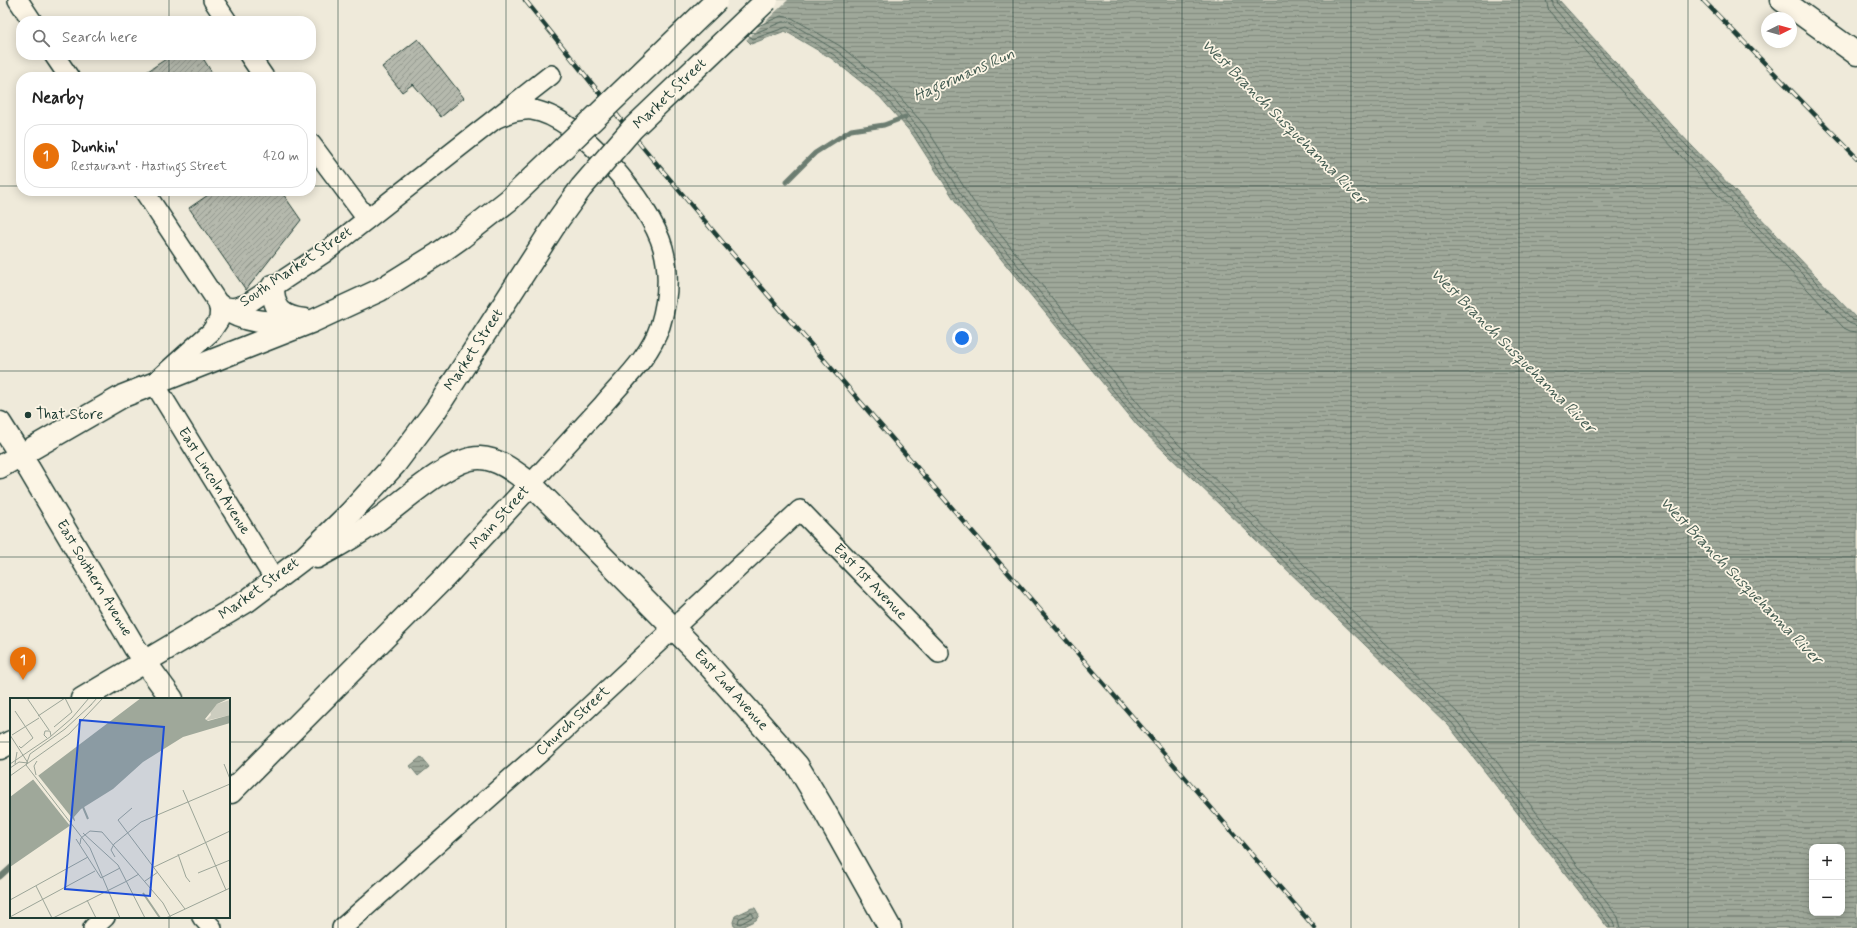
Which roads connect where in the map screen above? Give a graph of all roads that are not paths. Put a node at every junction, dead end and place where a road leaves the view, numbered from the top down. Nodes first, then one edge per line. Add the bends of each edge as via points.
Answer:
1 (18, 0) edge
2 (213, 0) edge
3 (717, 0) edge
4 (767, 0) edge
5 (1782, 0) edge
6 (1806, 0) edge
7 (29, 16) edge
8 (224, 16) edge
9 (1857, 43) edge
10 (1857, 54) edge
11 (57, 60) edge
12 (252, 60) edge
13 (66, 72) edge
14 (261, 72) edge
15 (551, 75) dead end
16 (497, 118) junction
17 (316, 151) edge
18 (147, 196) edge
19 (637, 198) joint
20 (367, 219) junction
21 (272, 286) junction
22 (220, 306) junction
23 (313, 321) junction
24 (154, 383) junction
25 (0, 423) edge
26 (20, 455) junction
27 (0, 467) edge
28 (531, 484) junction
29 (800, 510) joint
30 (275, 580) junction
31 (672, 628) junction
32 (940, 653) dead end
33 (146, 662) junction
34 (84, 698) edge
35 (171, 698) edge
36 (10, 743) edge
37 (0, 748) edge
38 (230, 791) edge
39 (104, 918) edge
40 (203, 918) edge
41 (93, 928) edge
42 (212, 928) edge
43 (342, 928) edge
44 (890, 928) edge

1 - 7 street
2 - 8 street
3 - 23 main road, bridge via 509,200 438,254 380,290
4 - 30 main road, Market Street, bridge via 632,130 581,188 435,411 395,464 351,512 304,557
5 - 10 main road
6 - 9 main road
11 - 13 street
12 - 14 street
15 - 16 street, South Market Street
16 - 19 street, South Market Street via 515,111 531,110 542,112 566,125 601,155
16 - 20 street, South Market Street
17 - 20 street
18 - 22 street
19 - 28 street, Main Street via 659,235 666,261 666,300 660,327 640,363
20 - 21 street, South Market Street via 324,253
21 - 22 street, South Market Street via 240,307
21 - 23 main road via 279,310 287,316
22 - 23 main road via 239,317 262,323
22 - 24 street, South Market Street via 219,320 211,332
23 - 24 main road
24 - 26 main road, South Market Street via 92,412
24 - 30 street, East Lincoln Avenue
25 - 26 main road, East Southern Avenue
26 - 27 main road, South Market Street
26 - 33 main road, East Southern Avenue via 135,648
28 - 30 main road, East 2nd Avenue via 498,462 481,458 464,460 446,469 356,535
28 - 31 main road, East 2nd Avenue
28 - 38 main road, Main Street via 444,578
29 - 31 street, Church Street
29 - 32 street, East 1st Avenue
30 - 33 main road, Market Street via 248,601
31 - 43 street, Church Street via 542,750
31 - 44 main road, East 2nd Avenue via 697,652 797,765
33 - 34 main road, Market Street
33 - 35 main road, East Southern Avenue
36 - 37 main road
39 - 41 street
40 - 42 street

